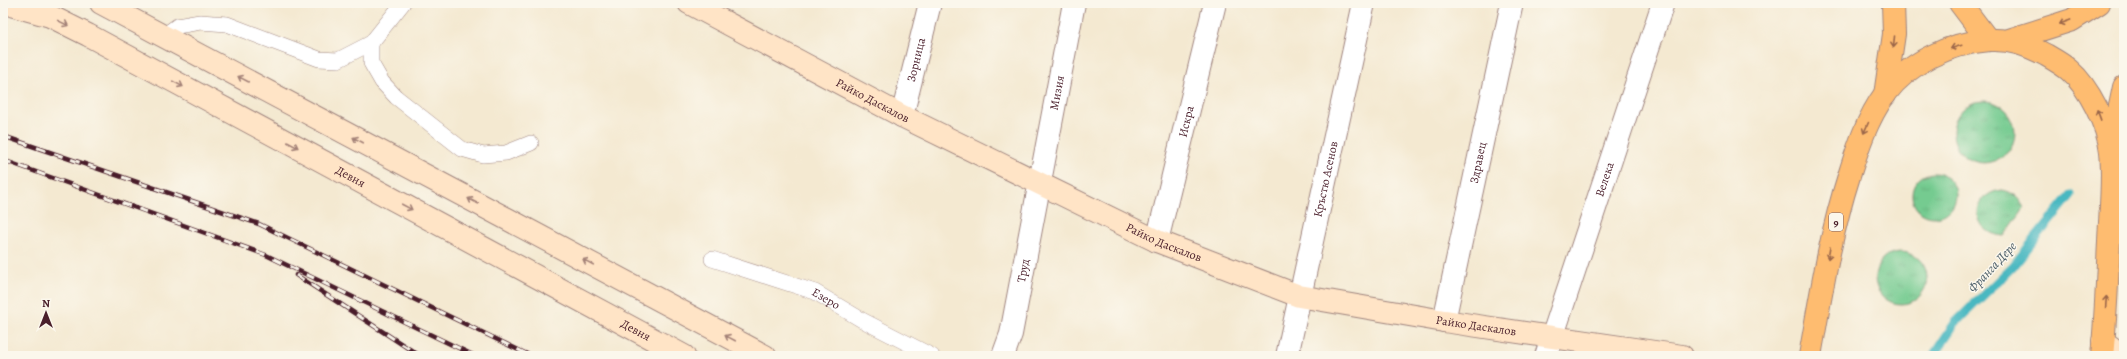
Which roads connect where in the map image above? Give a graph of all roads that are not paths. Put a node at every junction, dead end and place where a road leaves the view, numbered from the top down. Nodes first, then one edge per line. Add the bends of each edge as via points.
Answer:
1 (101, 3) edge
2 (403, 3) edge
3 (689, 3) edge
4 (930, 3) edge
5 (1074, 3) edge
6 (1215, 3) edge
7 (1364, 3) edge
8 (1512, 3) edge
9 (1663, 3) edge
10 (1893, 3) edge
11 (1960, 3) edge
12 (2099, 3) edge
13 (11, 7) edge
14 (163, 36) junction
15 (1998, 40) junction
16 (371, 43) junction
17 (2124, 88) edge
18 (1885, 94) junction
19 (902, 116) junction
20 (531, 143) dead end
21 (2111, 152) junction
22 (1038, 183) junction
23 (1157, 241) junction
24 (712, 259) dead end
25 (1299, 296) junction
26 (1444, 322) junction
27 (1550, 346) edge
28 (2103, 348) edge
29 (684, 356) edge
30 (765, 356) edge
31 (932, 356) edge
32 (1003, 356) edge
33 (1287, 356) edge
34 (1682, 356) edge
35 (1810, 356) edge
36 (2123, 356) edge

1 - 14 main road
2 - 16 lane
3 - 19 main road, Райко Даскалов
4 - 19 street, Зорница
5 - 22 street, Мизия
6 - 23 street, Искра
7 - 25 street, Кръстю Асенов
8 - 26 street, Здравец
9 - 27 street, Велека
10 -> 18 main road, 9 via 1894,34
11 - 15 main road
12 -> 15 main road via 2072,20
13 -> 29 main road, Девня via 50,16 88,35
14 - 16 lane via 177,26 200,22 227,24 319,59 332,60 338,60
30 -> 14 main road
15 -> 18 main road, 9 via 1937,53 1916,64 1898,78
21 -> 15 main road via 2096,107 2069,70 2030,46
16 - 20 lane via 371,63 382,82 396,97 462,149 483,155 506,153
17 - 21 main road
18 -> 35 main road, 9 via 1870,118 1859,143 1845,189 1832,239
19 - 22 main road, Райко Даскалов
28 -> 21 main road
22 - 23 main road, Райко Даскалов
22 - 32 street, Труд via 1011,334
23 - 25 main road, Райко Даскалов
24 - 31 lane, Езеро via 815,292 862,320
25 - 26 main road, Райко Даскалов
25 - 33 street, Кръстю Асенов
26 - 27 main road, Райко Даскалов
27 - 34 main road, Райко Даскалов
28 - 36 main road

